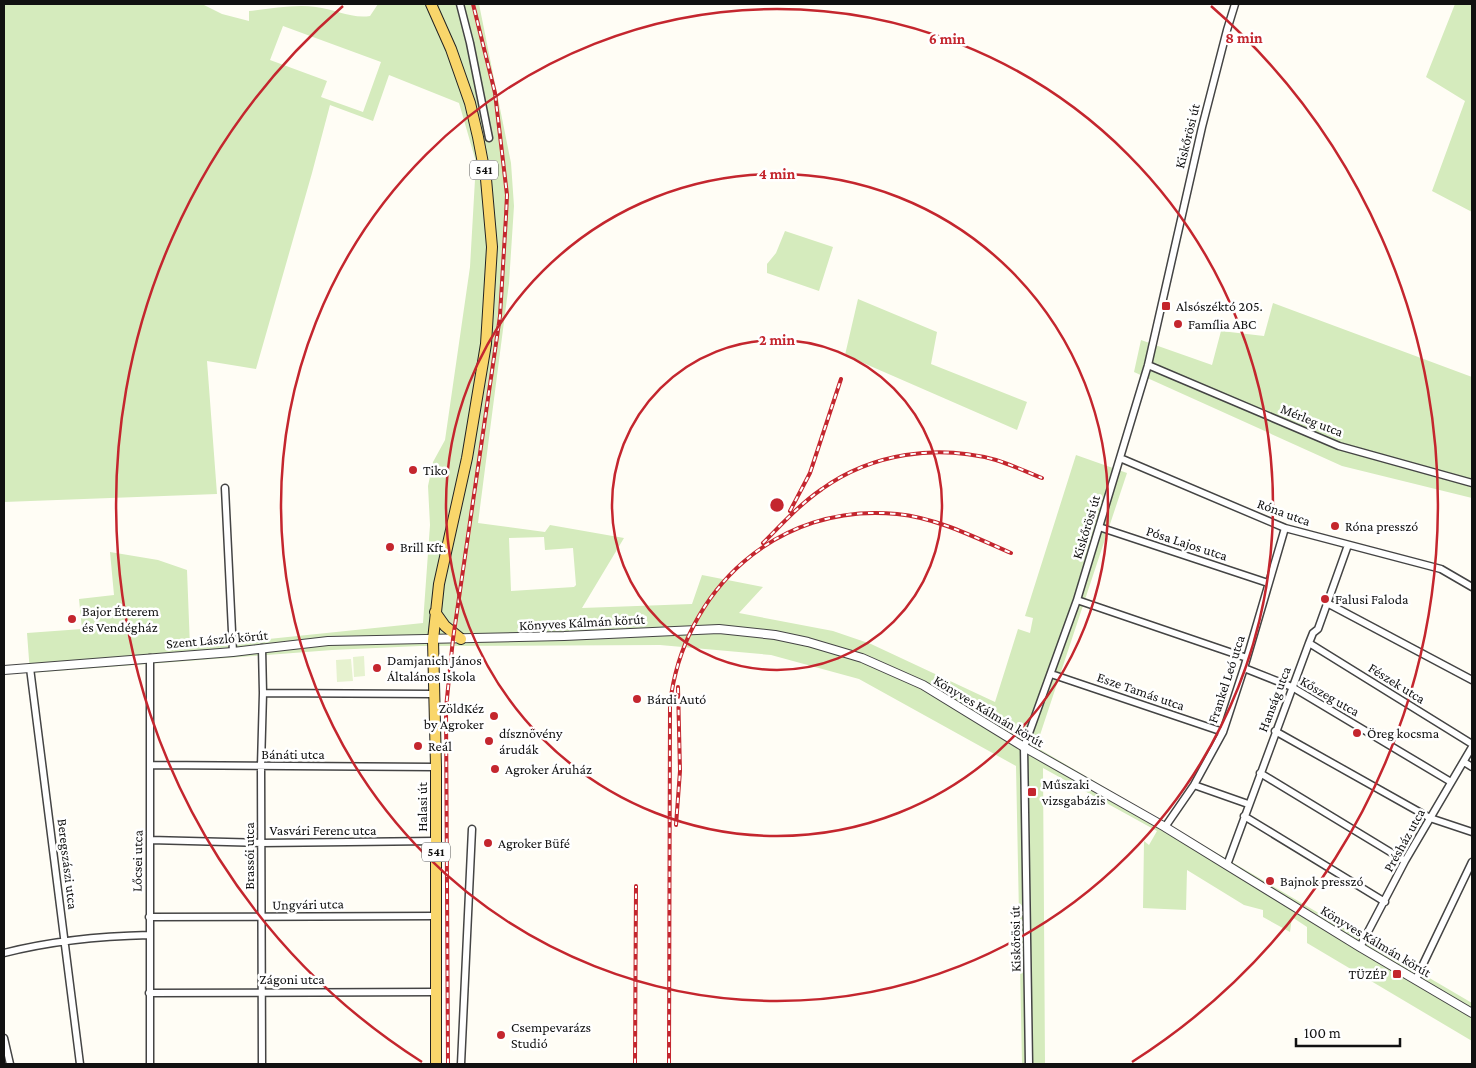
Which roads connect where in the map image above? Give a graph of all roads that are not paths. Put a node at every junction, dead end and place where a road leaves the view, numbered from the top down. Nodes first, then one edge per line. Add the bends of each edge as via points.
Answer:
1 (430, 4) edge
2 (460, 4) edge
3 (1236, 4) edge
4 (489, 138) dead end
5 (1148, 365) junction
6 (1120, 458) junction
7 (1472, 483) edge
8 (225, 488) dead end
9 (1099, 527) junction
10 (1285, 528) junction
11 (1348, 545) junction
12 (1268, 583) junction
13 (1472, 587) edge
14 (1077, 600) junction
15 (1327, 603) junction
16 (435, 612) junction
17 (461, 639) junction
18 (432, 640) junction
19 (1308, 643) junction
20 (262, 648) junction
21 (233, 652) junction
22 (150, 658) junction
23 (1247, 658) junction
24 (30, 668) junction
25 (1244, 668) junction
26 (4, 670) edge
27 (1051, 674) junction
28 (1472, 680) edge
29 (1292, 687) junction
30 (263, 693) junction
31 (433, 694) junction
32 (1275, 731) junction
33 (1223, 732) junction
34 (1472, 746) edge
35 (1024, 747) junction
36 (1464, 762) junction
37 (151, 766) junction
38 (261, 766) junction
39 (436, 767) junction
40 (1472, 767) edge
41 (1260, 773) junction
42 (1451, 782) junction
43 (1194, 785) junction
44 (1248, 804) junction
45 (1244, 816) junction
46 (1430, 818) junction
47 (1165, 828) junction
48 (472, 829) dead end
49 (1472, 832) edge
50 (150, 840) junction
51 (436, 841) junction
52 (261, 843) junction
53 (1406, 861) junction
54 (1472, 862) edge
55 (1227, 865) junction
56 (1384, 902) junction
57 (436, 916) junction
58 (149, 917) junction
59 (261, 917) junction
60 (149, 935) junction
61 (66, 941) junction
62 (1360, 947) junction
63 (4, 952) edge
64 (1416, 979) junction
65 (262, 991) junction
66 (436, 992) junction
67 (149, 993) junction
68 (1472, 1013) edge
69 (4, 1038) edge
70 (10, 1064) edge
71 (80, 1064) edge
72 (150, 1064) edge
73 (262, 1064) edge
74 (436, 1064) edge
75 (462, 1064) edge
76 (1029, 1064) edge

1 - 16 main road, Halasi út / 541 via 461,75 476,129 486,179 492,247 486,344 467,458
2 - 4 street
3 - 5 street, Kiskőrösi út via 1200,136
5 - 6 street, Kiskőrösi út
5 - 7 street, Mérleg utca via 1339,446
6 - 9 street, Kiskőrösi út
6 - 10 street, Róna utca
8 - 21 street
9 - 12 street, Pósa Lajos utca
9 - 14 street, Kiskőrösi út
10 - 11 street, Róna utca
10 - 12 street, Frankel Leó utca
11 - 13 street, Róna utca via 1441,569
11 - 15 street, Hanság utca
12 - 23 street, Frankel Leó utca
14 - 23 street
14 - 27 street, Kiskőrösi út
15 - 19 street, Hanság utca via 1318,628
15 - 28 street
16 - 17 main road via 445,626
16 - 18 main road, Halasi út / 541
17 - 18 street, Könyves Kálmán körút
17 - 35 street, Könyves Kálmán körút via 719,630 775,635 840,650 890,670 924,686
18 - 20 street, Szent László körút via 328,641
18 - 31 main road, Halasi út / 541
19 - 29 street, Hanság utca
19 - 34 street, Fészek utca
20 - 21 street, Szent László körút
20 - 30 street, Brassói utca
21 - 22 street, Szent László körút
22 - 24 street, Szent László körút
22 - 37 street, Lőcsei utca
23 - 25 street, Frankel Leó utca
24 - 26 street, Szent László körút
24 - 61 street, Beregszászi utca
25 - 29 street, Kőszeg utca
25 - 33 street, Frankel Leó utca
27 - 33 street, Esze Tamás utca
27 - 35 street, Kiskőrösi út
29 - 32 street, Hanság utca
29 - 42 street, Kőszeg utca
30 - 31 street
30 - 38 street, Brassói utca
31 - 39 main road, Halasi út / 541
32 - 41 street, Hanság utca
32 - 46 street
33 - 43 street, Frankel Leó utca
34 - 36 street, Présház utca
35 - 47 street, Könyves Kálmán körút
35 - 76 street, Kiskőrösi út
36 - 40 street
36 - 42 street, Présház utca
37 - 38 street, Bánáti utca
37 - 50 street, Lőcsei utca
38 - 39 street, Bánáti utca
38 - 52 street, Brassói utca
39 - 51 main road, Halasi út / 541
41 - 44 street, Hanság utca
41 - 53 street
42 - 46 street, Présház utca
43 - 44 street
43 - 47 street, Frankel Leó utca
44 - 45 street, Hanság utca
45 - 55 street, Hanság utca
45 - 56 street
46 - 49 street
46 - 53 street, Présház utca
47 - 55 street, Könyves Kálmán körút
48 - 75 street
50 - 52 street, Vasvári Ferenc utca
50 - 58 street, Lőcsei utca
51 - 52 street, Vasvári Ferenc utca
51 - 57 main road, Halasi út / 541
52 - 59 street, Brassói utca
53 - 56 street, Présház utca
54 - 64 street
55 - 62 street, Könyves Kálmán körút
56 - 62 street, Présház utca
57 - 59 street, Ungvári utca
57 - 66 main road, Halasi út / 541
58 - 59 street, Ungvári utca
58 - 60 street, Lőcsei utca
59 - 65 street, Brassói utca
60 - 61 street
60 - 67 street, Lőcsei utca
61 - 63 street
61 - 71 street, Beregszászi utca
62 - 64 street, Könyves Kálmán körút
64 - 68 street, Könyves Kálmán körút
65 - 66 street, Zágoni utca
65 - 67 street, Zágoni utca
65 - 73 street, Brassói utca
66 - 74 main road, Halasi út / 541
67 - 72 street, Lőcsei utca
69 - 70 street

